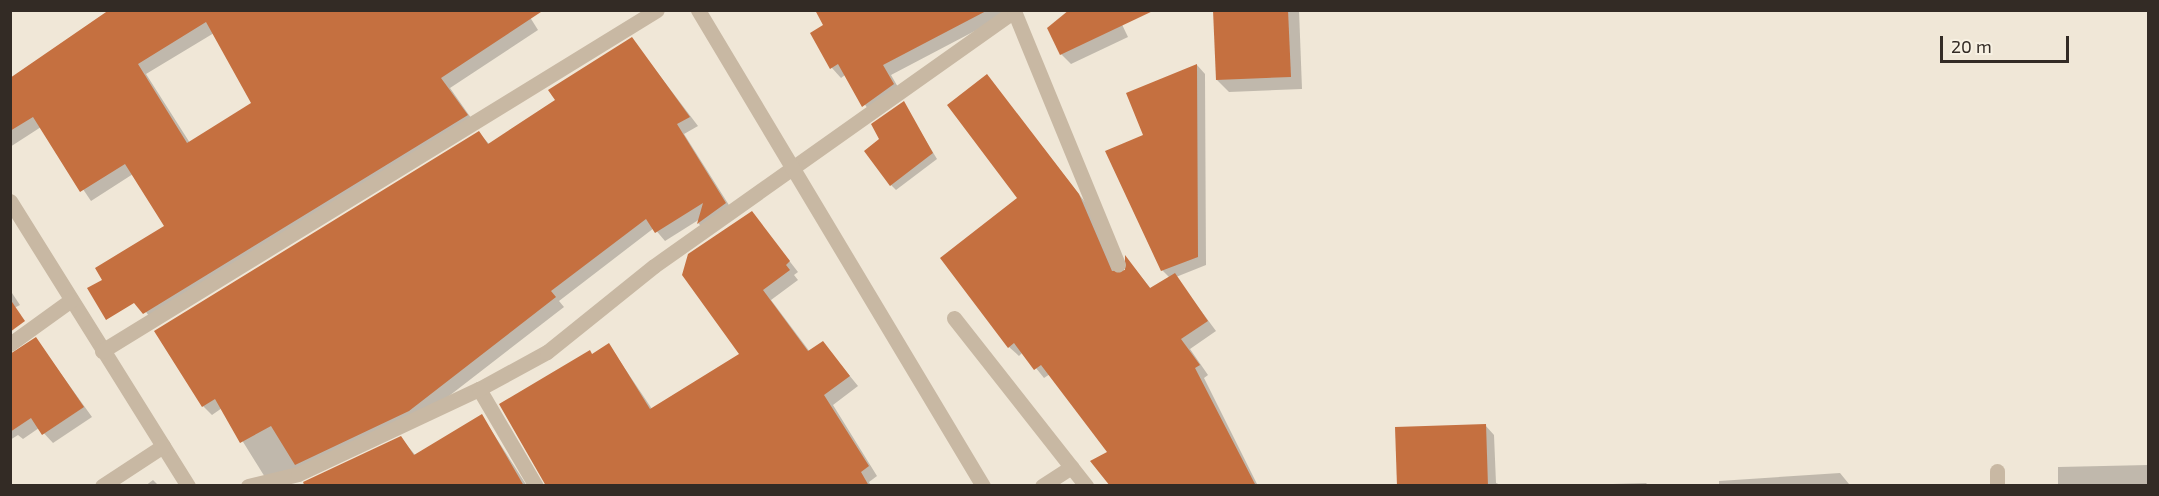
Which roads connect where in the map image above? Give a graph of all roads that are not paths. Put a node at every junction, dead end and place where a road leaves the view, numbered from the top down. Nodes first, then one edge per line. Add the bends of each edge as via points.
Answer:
1 (657, 10) edge
2 (698, 10) edge
3 (1015, 11) edge
4 (792, 169) junction
5 (10, 201) edge
6 (1118, 264) dead end
7 (70, 300) junction
8 (954, 318) dead end
9 (10, 344) edge
10 (102, 351) junction
11 (479, 389) junction
12 (163, 446) junction
13 (1071, 467) junction
14 (102, 486) edge
15 (188, 486) edge
16 (248, 486) edge
17 (537, 486) edge
18 (983, 486) edge
19 (1042, 486) edge
20 (1086, 486) edge

1 - 10 street
2 - 4 street
3 - 4 street
3 - 6 street
4 - 11 street via 654,266 547,352
4 - 18 street
5 - 7 street
7 - 9 street
7 - 10 street
8 - 13 street
10 - 12 street
11 - 16 street via 298,474
11 - 17 street
12 - 14 street
12 - 15 street
13 - 19 street
13 - 20 street

